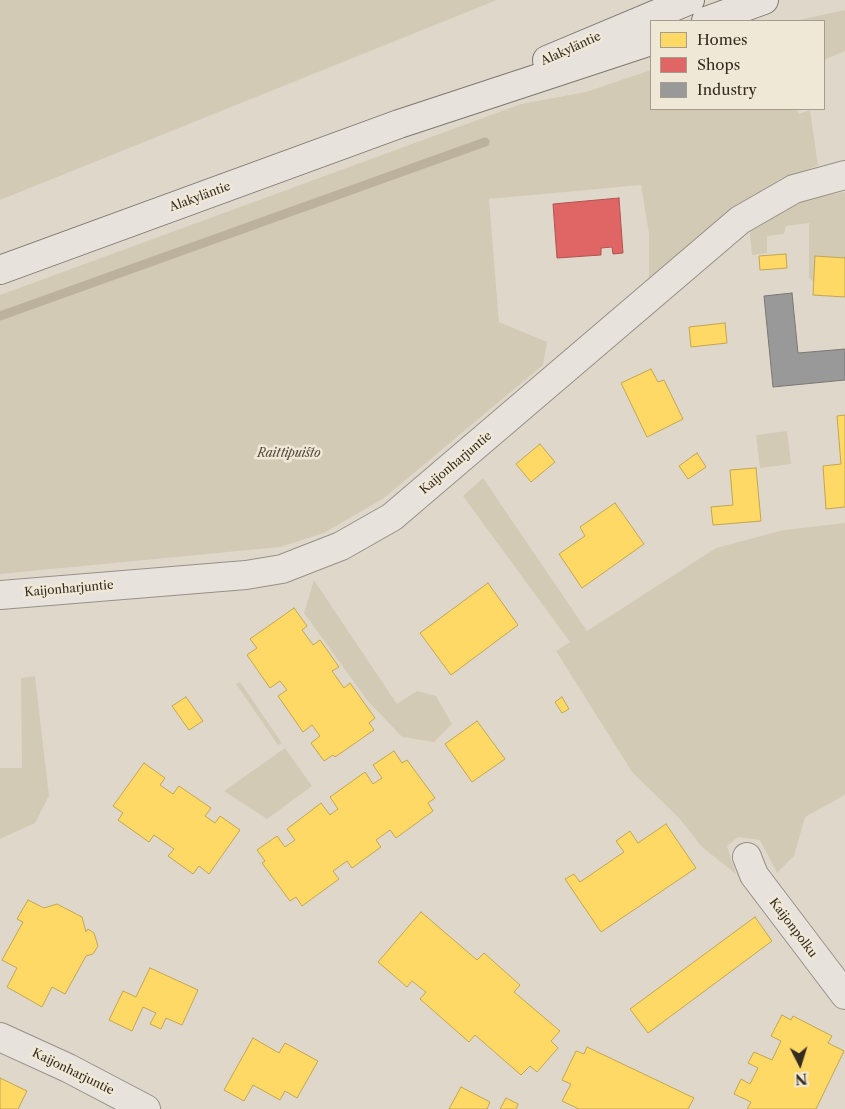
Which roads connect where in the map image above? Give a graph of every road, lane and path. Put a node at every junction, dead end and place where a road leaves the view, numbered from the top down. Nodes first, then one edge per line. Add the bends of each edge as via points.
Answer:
1 (690, 0) edge
2 (764, 0) edge
3 (771, 0) edge
4 (709, 20) edge
5 (650, 41) edge
6 (399, 124) junction
7 (845, 175) edge
8 (0, 270) edge
9 (0, 596) edge
10 (748, 857) dead end
11 (845, 995) edge
12 (0, 1037) edge
13 (146, 1109) edge

1 - 6 street, Alakyläntie
2 - 3 street
2 - 4 street
5 - 6 street, Alakyläntie
6 - 8 street, Alakyläntie
7 - 9 street, Kaijonharjuntie via 794,189 740,220 392,516 341,546 282,569 246,575
10 - 11 street, Kaijonpolku via 754,875
12 - 13 street, Kaijonharjuntie

